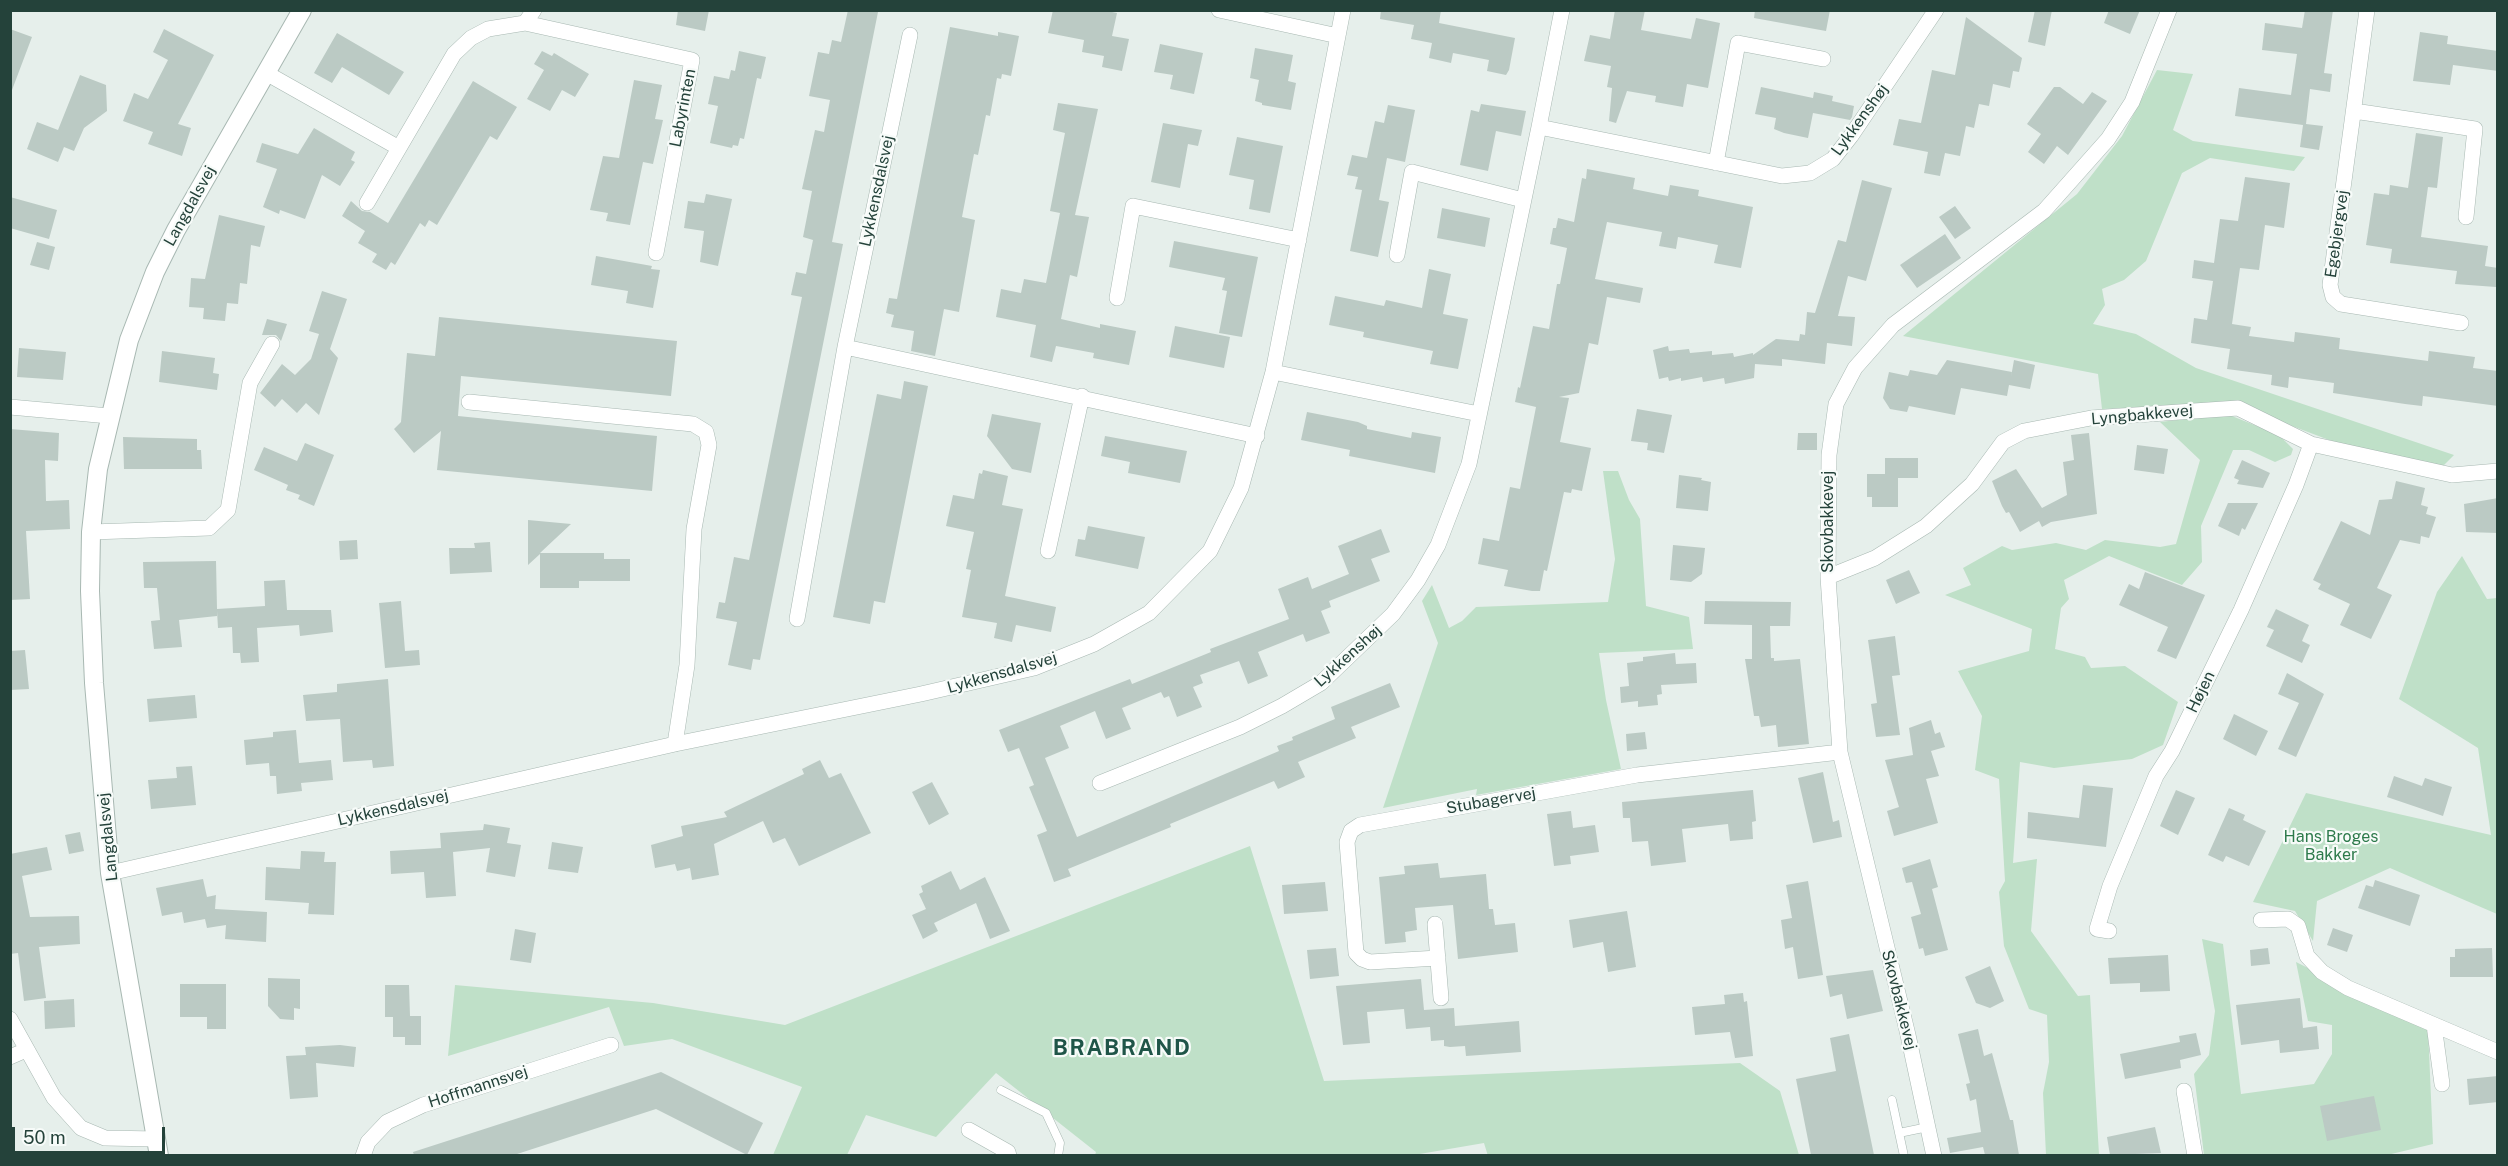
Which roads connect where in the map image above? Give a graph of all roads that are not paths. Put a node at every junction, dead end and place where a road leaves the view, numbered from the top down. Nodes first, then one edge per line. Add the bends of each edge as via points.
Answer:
1 (302, 10) edge
2 (1219, 10) edge
3 (1343, 10) edge
4 (1562, 10) edge
5 (1936, 10) edge
6 (2169, 10) edge
7 (2367, 10) edge
8 (530, 17) edge
9 (910, 35) dead end
10 (1338, 36) junction
11 (1823, 59) dead end
12 (266, 73) junction
13 (2354, 111) junction
14 (1539, 127) junction
15 (399, 148) junction
16 (1716, 163) junction
17 (1523, 200) junction
18 (368, 203) dead end
19 (2466, 217) dead end
20 (1299, 240) junction
21 (656, 253) dead end
22 (1397, 255) dead end
23 (1116, 298) dead end
24 (2461, 322) dead end
25 (272, 344) dead end
26 (845, 347) junction
27 (1273, 372) junction
28 (1082, 396) junction
29 (469, 402) dead end
30 (10, 407) edge
31 (1479, 414) junction
32 (109, 416) junction
33 (1257, 436) junction
34 (2311, 444) junction
35 (2498, 471) edge
36 (91, 532) junction
37 (1048, 551) dead end
38 (1828, 577) junction
39 (797, 619) dead end
40 (675, 744) junction
41 (1840, 752) junction
42 (1100, 783) dead end
43 (110, 873) junction
44 (2261, 920) dead end
45 (1435, 924) dead end
46 (2109, 931) dead end
47 (1438, 958) junction
48 (1441, 998) dead end
49 (10, 1019) edge
50 (2434, 1025) junction
51 (611, 1045) dead end
52 (26, 1050) junction
53 (2498, 1052) edge
54 (10, 1057) edge
55 (2442, 1084) dead end
56 (1001, 1090) dead end
57 (2184, 1091) dead end
58 (1892, 1100) dead end
59 (1928, 1127) junction
60 (969, 1130) dead end
61 (1899, 1133) junction
62 (157, 1148) edge
63 (363, 1155) edge
64 (1009, 1155) edge
65 (1058, 1155) edge
66 (1904, 1155) edge
67 (1934, 1155) edge
68 (2195, 1155) edge

1 - 12 street, Langdalsvej
2 - 10 street
3 - 10 street, Lykkensdalsvej
4 - 14 street, Lykkenshøj
5 - 16 street, Lykkenshøj via 1833,159 1810,173 1782,176
6 - 38 street, Skovbakkevej via 2132,102 2089,161 2044,211 1893,325 1855,368 1836,404 1829,455
7 - 13 street, Egebjergvej
8 - 15 street, Labyrinten via 488,29 454,54
8 - 21 street, Labyrinten via 692,60
9 - 26 street, Lykkensdalsvej
10 - 20 street, Lykkensdalsvej
11 - 16 street via 1738,42
12 - 15 street
12 - 32 street, Langdalsvej via 155,272 129,340
13 - 19 street via 2475,129
13 - 24 street, Egebjergvej via 2330,285 2333,297 2342,304
14 - 16 street, Lykkenshøj
14 - 17 street, Lykkenshøj
15 - 18 street, Labyrinten
17 - 22 street via 1412,172
17 - 31 street, Lykkenshøj
20 - 23 street via 1133,206
20 - 27 street, Lykkensdalsvej
25 - 36 street via 250,383 228,510 209,528
26 - 28 street
26 - 39 street, Lykkensdalsvej
27 - 31 street
27 - 33 street, Lykkensdalsvej
28 - 33 street
28 - 37 street
29 - 40 street via 693,424 706,432 709,445 694,529 687,665
30 - 32 street
31 - 42 street, Lykkenshøj via 1469,464 1438,545 1393,614 1356,652 1321,682 1282,706
32 - 36 street, Langdalsvej
33 - 40 street, Lykkensdalsvej via 1241,488 1209,551 1149,613 1094,644 1034,668
34 - 35 street, Lyngbakkevej via 2452,475
34 - 38 street, Lyngbakkevej via 2238,408 2091,417 2024,431 2003,442 1972,484 1926,526 1875,558
34 - 46 street, Højen via 2241,610 2156,776 2119,864 2097,929
36 - 43 street, Langdalsvej via 94,682
38 - 41 street, Skovbakkevej
40 - 43 street, Lykkensdalsvej
41 - 47 street, Stubagervej via 1637,775 1360,825 1351,831 1347,842 1356,953 1370,962
41 - 59 street, Skovbakkevej
43 - 62 street, Langdalsvej
44 - 50 street via 2288,918 2298,926 2307,956 2322,972 2348,988
45 - 47 street
47 - 48 street
49 - 52 street
50 - 53 street
50 - 55 street
51 - 63 street, Hoffmannsvej via 423,1105 387,1122 368,1142
52 - 54 street
52 - 62 street via 54,1098 70,1119 87,1132
56 - 65 lane via 1046,1113 1059,1143
57 - 68 street
58 - 61 lane
59 - 61 lane
59 - 67 street, Skovbakkevej
60 - 64 street
61 - 66 lane

